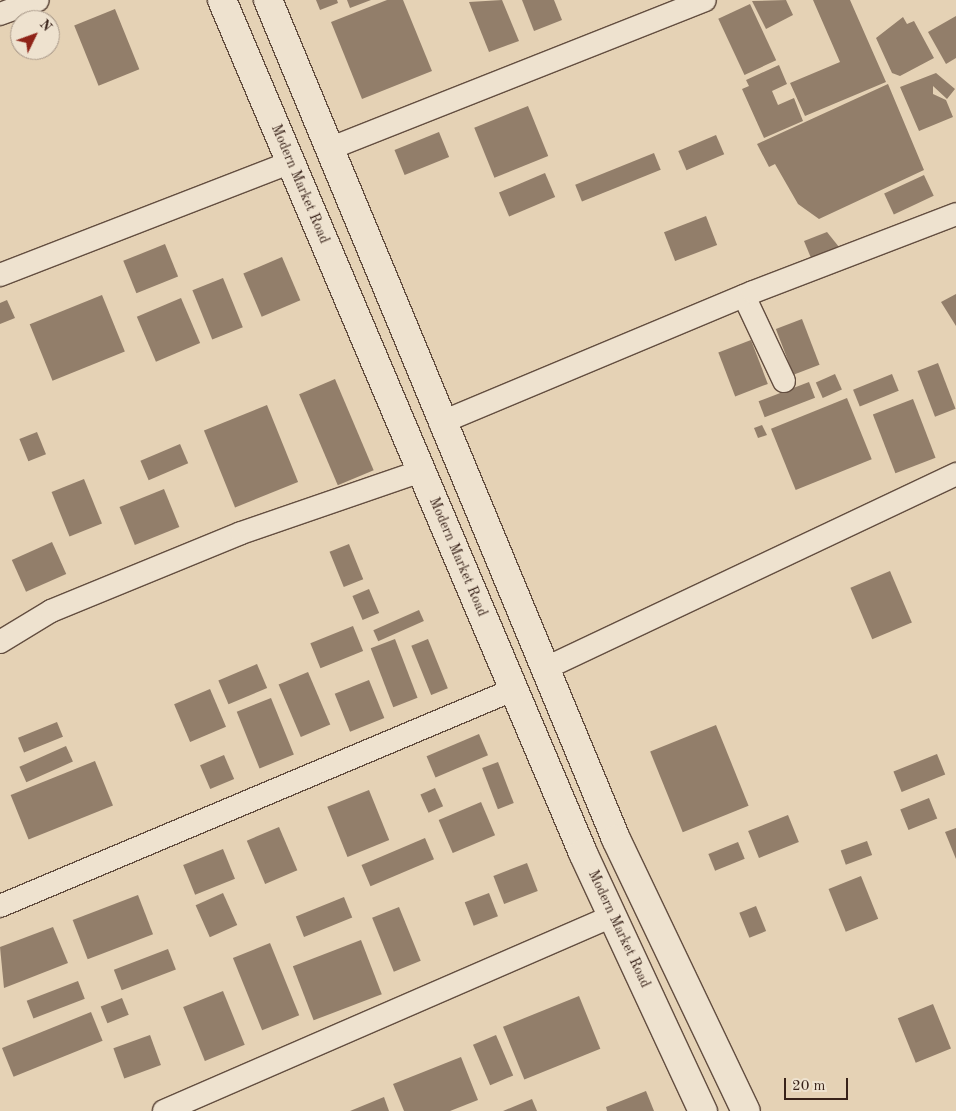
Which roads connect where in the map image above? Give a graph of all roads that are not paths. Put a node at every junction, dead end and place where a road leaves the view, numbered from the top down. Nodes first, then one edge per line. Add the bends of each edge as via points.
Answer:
1 (38, 0) edge
2 (222, 0) edge
3 (268, 0) edge
4 (705, 0) edge
5 (0, 14) edge
6 (329, 149) junction
7 (291, 162) junction
8 (956, 214) edge
9 (0, 275) edge
10 (744, 296) junction
11 (784, 381) dead end
12 (440, 422) junction
13 (421, 471) junction
14 (956, 474) edge
15 (0, 642) edge
16 (546, 668) junction
17 (515, 689) junction
18 (616, 839) junction
19 (584, 853) junction
20 (0, 906) edge
21 (613, 916) junction
22 (164, 1111) edge
23 (703, 1111) edge
24 (746, 1111) edge

1 - 5 street
2 - 7 street, Modern Market Road
3 - 6 street
4 - 6 street
6 - 12 street
7 - 9 street
7 - 13 street, Modern Market Road
8 - 10 street
10 - 11 street
10 - 12 street
12 - 16 street
13 - 15 street via 241,533 51,611
13 - 17 street, Modern Market Road
14 - 16 street
16 - 18 street
17 - 19 street, Modern Market Road
17 - 20 street
18 - 19 street
18 - 24 street
19 - 21 street, Modern Market Road
21 - 22 street
21 - 23 street, Modern Market Road

